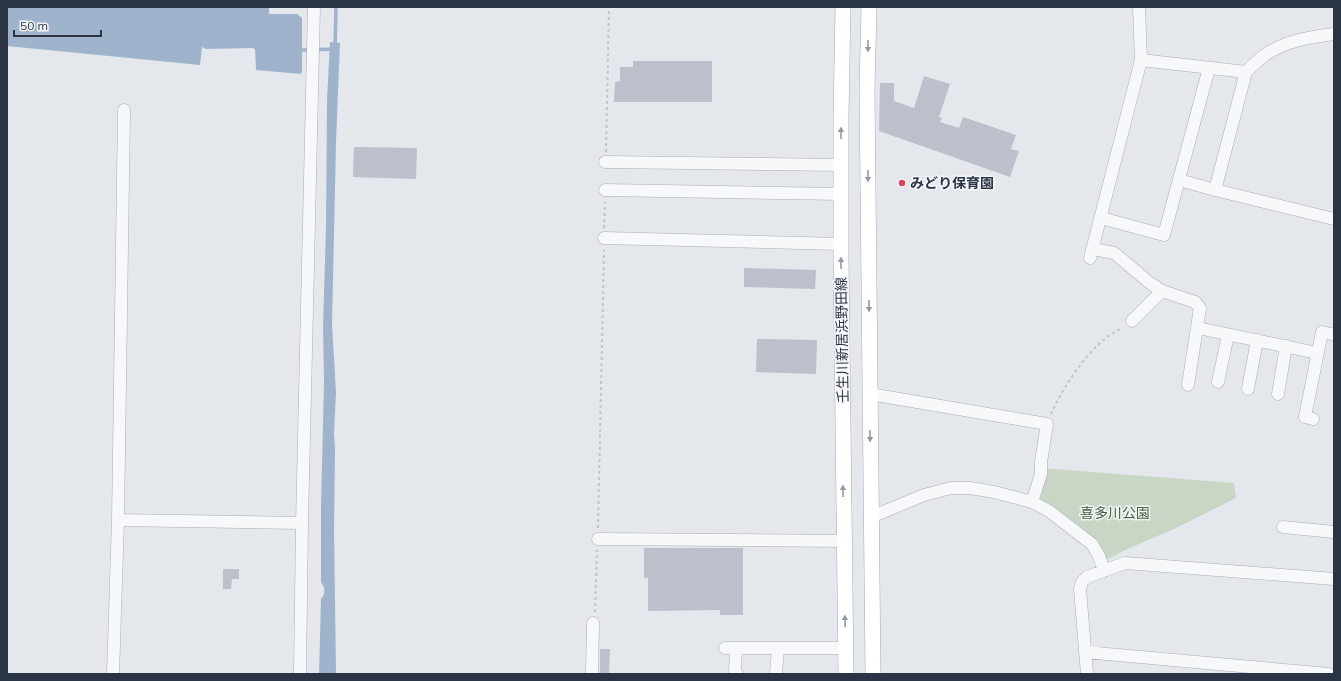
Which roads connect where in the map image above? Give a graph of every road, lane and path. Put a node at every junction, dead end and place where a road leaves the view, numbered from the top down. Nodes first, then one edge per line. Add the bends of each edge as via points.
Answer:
1 (314, 7) edge
2 (609, 7) edge
3 (843, 7) edge
4 (869, 7) edge
5 (1140, 7) edge
6 (1334, 34) edge
7 (1141, 60) junction
8 (1208, 68) junction
9 (1246, 72) junction
10 (124, 110) dead end
11 (606, 162) joint
12 (841, 165) junction
13 (1179, 180) junction
14 (605, 190) joint
15 (1215, 190) junction
16 (841, 194) junction
17 (1100, 218) junction
18 (1334, 219) edge
19 (604, 238) junction
20 (841, 244) junction
21 (1162, 291) junction
22 (1132, 321) joint
23 (1198, 328) junction
24 (1331, 334) dead end
25 (1228, 335) junction
26 (1257, 340) junction
27 (1286, 346) junction
28 (1317, 353) junction
29 (1218, 382) dead end
30 (1188, 385) dead end
31 (1248, 389) dead end
32 (870, 394) junction
33 (1278, 394) dead end
34 (1314, 419) dead end
35 (1047, 424) junction
36 (1032, 502) junction
37 (871, 517) junction
38 (118, 520) junction
39 (302, 523) junction
40 (1283, 527) dead end
41 (1334, 532) edge
42 (598, 539) junction
43 (844, 541) junction
44 (1104, 571) junction
45 (1334, 579) edge
46 (593, 623) joint
47 (778, 648) junction
48 (846, 648) junction
49 (1085, 652) junction
50 (112, 674) edge
51 (300, 674) edge
52 (592, 674) edge
53 (737, 674) edge
54 (776, 674) edge
55 (846, 674) edge
56 (873, 674) edge
57 (1087, 674) edge
58 (1329, 674) edge

1 - 39 street
2 - 11 path
12 -> 3 main road, 壬生川新居浜野田線
4 -> 32 main road, 壬生川新居浜野田線 via 867,97
5 - 7 street
6 - 9 street via 1292,42 1265,55
7 - 8 street
7 - 17 street
8 - 9 street
8 - 13 street
9 - 15 street
10 - 38 street
11 - 12 street
12 - 16 main road, 壬生川新居浜野田線
13 - 15 street
13 - 17 street via 1164,235
14 - 16 street
14 - 19 path
15 - 18 street
16 - 20 main road, 壬生川新居浜野田線
17 - 21 street via 1092,254 1114,253
19 - 20 street
19 - 42 path
43 -> 20 main road, 壬生川新居浜野田線
21 - 22 street
21 - 23 street via 1195,302 1200,308
22 - 35 path via 1106,338 1080,365 1051,412
23 - 25 street
23 - 30 street
24 - 28 street via 1322,332
25 - 26 street
25 - 29 street
26 - 27 street
26 - 31 street
27 - 28 street
27 - 33 street
28 - 34 street via 1305,417
32 - 35 street
32 -> 37 main road, 壬生川新居浜野田線
35 - 36 street via 1041,474
36 - 37 street via 994,492 950,488 924,495
36 - 44 street via 1049,511 1092,544
37 - 56 main road, 壬生川新居浜野田線
38 - 39 street
38 - 50 street
39 - 51 street
40 - 41 street
42 - 43 street
42 - 46 path via 596,608
48 -> 43 main road, 壬生川新居浜野田線
44 - 45 street via 1125,563
44 - 49 street via 1087,577 1080,589
46 - 52 street
47 - 48 street
47 - 53 street via 730,648
47 - 54 street
48 - 55 main road, 壬生川新居浜野田線
49 - 57 street
49 - 58 street

